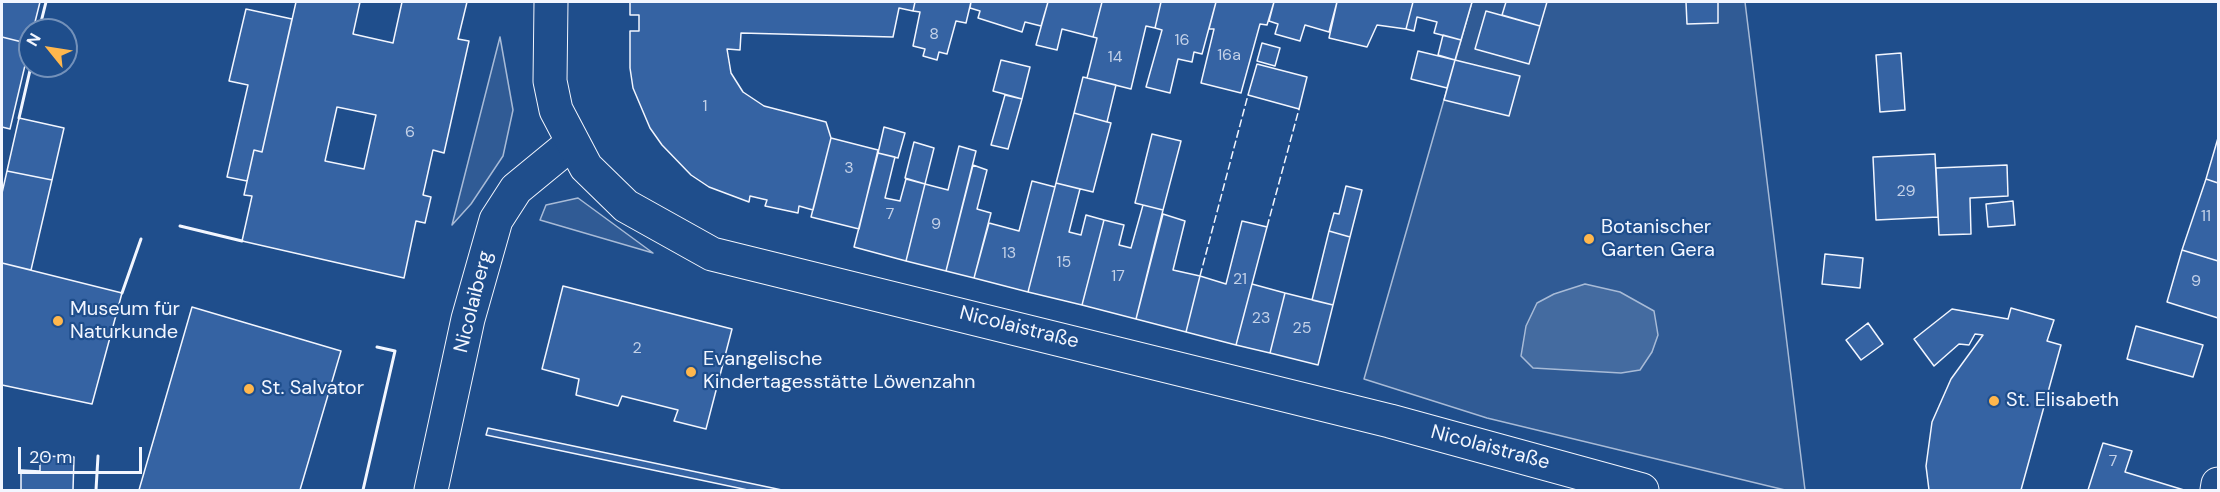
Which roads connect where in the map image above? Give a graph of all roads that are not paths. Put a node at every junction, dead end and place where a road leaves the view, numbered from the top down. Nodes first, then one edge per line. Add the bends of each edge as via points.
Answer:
1 (551, 2) edge
2 (572, 143) junction
3 (2218, 484) edge
4 (431, 490) edge
5 (1642, 490) edge
6 (2217, 490) edge

1 - 2 main road, Nicolaistraße via 550,81 556,110
2 - 4 main road, Nicolaiberg via 516,189 496,220 468,319
2 - 5 main road, Nicolaistraße via 586,167 626,206 712,254 1390,421
3 - 6 main road

